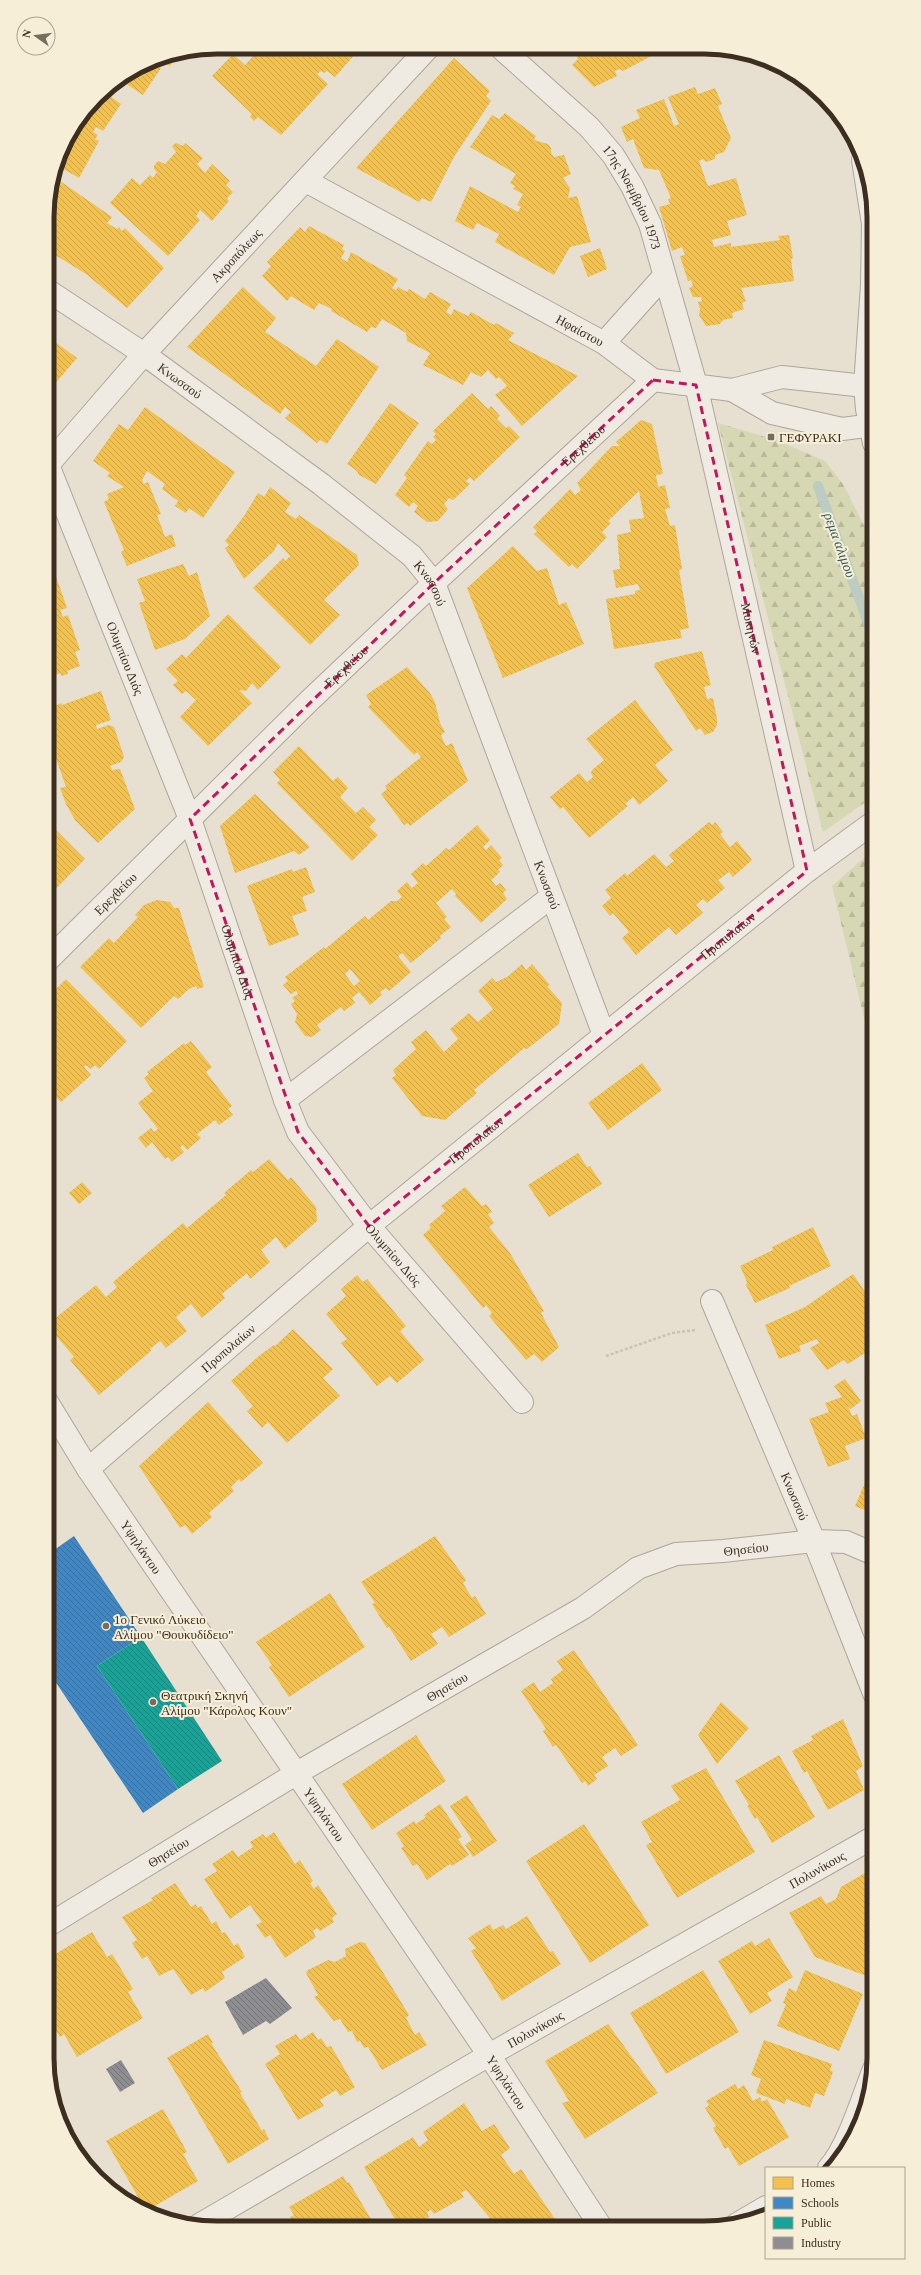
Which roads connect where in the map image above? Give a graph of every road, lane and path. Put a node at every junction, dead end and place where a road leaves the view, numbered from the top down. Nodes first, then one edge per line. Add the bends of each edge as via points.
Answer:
1 (422, 54) edge
2 (508, 54) edge
3 (306, 181) junction
4 (664, 276) junction
5 (54, 295) edge
6 (604, 343) junction
7 (144, 354) junction
8 (653, 380) junction
9 (696, 386) junction
10 (867, 386) edge
11 (732, 390) junction
12 (867, 432) edge
13 (54, 459) edge
14 (54, 481) edge
15 (434, 582) junction
16 (190, 819) junction
17 (867, 827) edge
18 (808, 872) junction
19 (550, 897) junction
20 (54, 954) edge
21 (604, 1035) junction
22 (285, 1100) junction
23 (369, 1226) junction
24 (712, 1301) dead end
25 (725, 1331) junction
26 (606, 1356) dead end
27 (522, 1402) dead end
28 (54, 1413) edge
29 (88, 1469) junction
30 (814, 1541) junction
31 (867, 1551) edge
32 (867, 1675) edge
33 (297, 1773) junction
34 (867, 1841) edge
35 (54, 1922) edge
36 (489, 2055) junction
37 (861, 2100) edge
38 (841, 2147) edge
39 (765, 2207) edge
40 (756, 2212) edge
41 (206, 2221) edge
42 (597, 2221) edge

1 - 3 street, Ακροπόλεως
2 - 4 street, 17ης Νοεμβρίου 1973 via 589,127 613,155 632,186 650,224
3 - 6 street, Ηφαίστου
3 - 7 street, Ακροπόλεως
4 - 6 street
4 - 9 street, 17ης Νοεμβρίου 1973
5 - 7 street, Κνωσσού
6 - 8 street, Ηφαίστου
7 - 13 street, Ακροπόλεως
7 - 15 street, Κνωσσού via 333,493 412,556
8 - 9 street, Ηφαίστου
8 - 15 street, Ερεχθείου
9 - 11 street, Ηφαίστου
9 - 18 street, Μυκηνών
10 - 11 street, Ηφαίστου via 782,376
11 - 12 street via 772,413 842,429
14 - 16 street, Ολυμπίου Διός
15 - 16 street, Ερεχθείου
15 - 19 street, Κνωσσού
16 - 20 street, Ερεχθείου
16 - 22 street, Ολυμπίου Διός
17 - 18 street, Προπυλαίων
18 - 21 street, Προπυλαίων
19 - 21 street, Κνωσσού
19 - 22 street
21 - 23 street, Προπυλαίων
22 - 23 street, Ολυμπίου Διός via 298,1132
23 - 27 street, Ολυμπίου Διός
23 - 29 street, Προπυλαίων
24 - 25 street, Κνωσσού
25 - 26 path via 704,1329 672,1333
25 - 30 street, Κνωσσού
28 - 29 street, Υψηλάντου
29 - 33 street, Υψηλάντου
30 - 31 street, Θησείου via 846,1542
30 - 32 street, Κνωσσού
30 - 33 street, Θησείου via 676,1554 638,1568 583,1608
33 - 35 street, Θησείου
33 - 36 street, Υψηλάντου
34 - 36 street, Πολυνίκους
36 - 41 street, Πολυνίκους
36 - 42 street, Υψηλάντου
37 - 38 street
39 - 40 street

